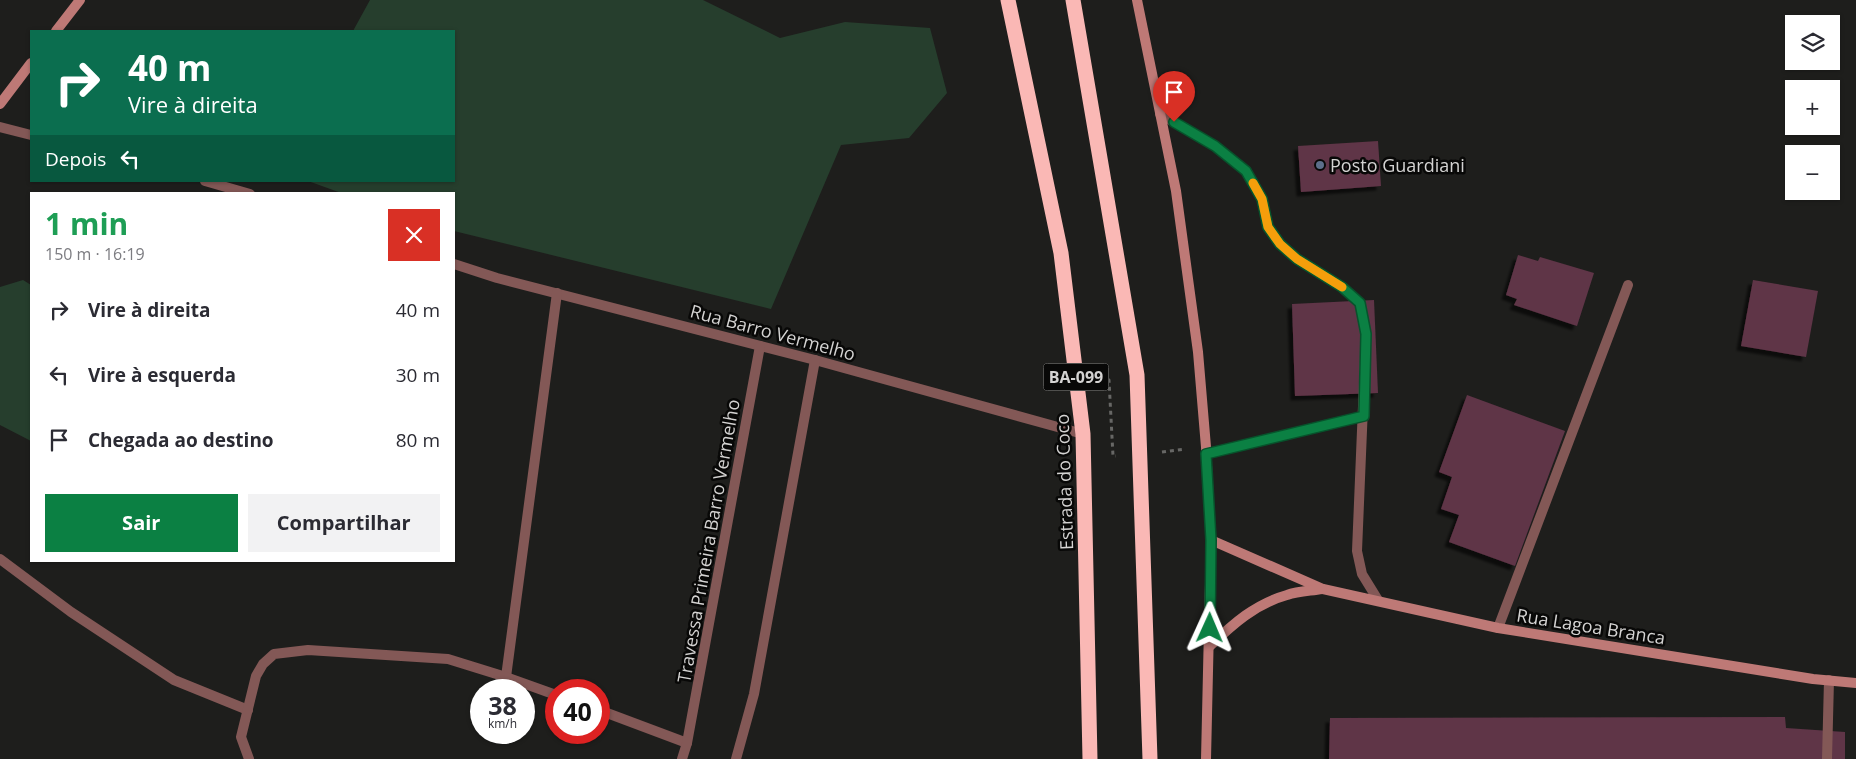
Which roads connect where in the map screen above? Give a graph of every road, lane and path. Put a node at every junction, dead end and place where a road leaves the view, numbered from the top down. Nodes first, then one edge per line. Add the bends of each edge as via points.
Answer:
1 (80, 0) edge
2 (1008, 0) edge
3 (1073, 0) edge
4 (1137, 0) edge
5 (57, 30) edge
6 (30, 64) edge
7 (0, 104) edge
8 (1160, 114) junction
9 (0, 127) edge
10 (30, 135) edge
11 (208, 182) edge
12 (243, 192) edge
13 (455, 264) edge
14 (1628, 285) dead end
15 (558, 293) junction
16 (760, 346) junction
17 (815, 360) junction
18 (1077, 384) junction
19 (1364, 416) junction
20 (1083, 434) junction
21 (1206, 451) junction
22 (1140, 454) junction
23 (1211, 540) junction
24 (0, 558) edge
25 (1323, 589) junction
26 (1378, 600) junction
27 (1498, 628) junction
28 (1210, 646) junction
29 (506, 676) junction
30 (1829, 680) junction
31 (1856, 682) edge
32 (545, 691) edge
33 (248, 710) junction
34 (610, 714) edge
35 (688, 743) junction
36 (249, 759) edge
37 (682, 759) edge
38 (736, 759) edge
39 (1090, 759) edge
40 (1150, 759) edge
41 (1206, 759) edge
42 (1827, 759) edge

1 - 5 street
2 - 18 highway, Estrada do Coco / BA-099 via 1061,254
3 - 22 highway, BA-099 via 1137,375
4 - 8 street
6 - 7 street
8 - 19 street via 1215,146 1246,171 1262,199 1268,227 1280,244 1360,303 1366,334
8 - 21 street via 1176,191 1198,352
9 - 10 street
11 - 12 street
13 - 15 street, Rua Barro Vermelho
14 - 27 street
15 - 16 street, Rua Barro Vermelho
15 - 29 street
16 - 17 street, Rua Barro Vermelho
16 - 35 street, Travessa Primeira Barro Vermelho
17 - 20 street, Rua Barro Vermelho
17 - 38 street via 754,694
18 - 20 highway, Estrada do Coco / BA-099
18 - 22 path via 1110,380 1113,456
19 - 21 street
19 - 26 street via 1357,551 1362,574
20 - 39 highway, Estrada do Coco / BA-099
21 - 22 path
21 - 23 street
22 - 40 highway, BA-099
23 - 25 street, Rua Lagoa Branca
23 - 28 street
24 - 33 street via 72,612 174,680
25 - 26 street, Rua Lagoa Branca
25 - 28 street, Rua Lagoa Branca via 1288,594 1261,604 1235,622
26 - 27 street, Rua Lagoa Branca
27 - 30 street, Rua Lagoa Branca
28 - 41 street
29 - 32 street
29 - 33 street via 448,659 308,650 274,654 256,676
30 - 31 street, Rua Lagoa Branca
30 - 42 street
33 - 36 street via 241,737
34 - 35 street
35 - 37 street, Travessa Primeira Barro Vermelho

